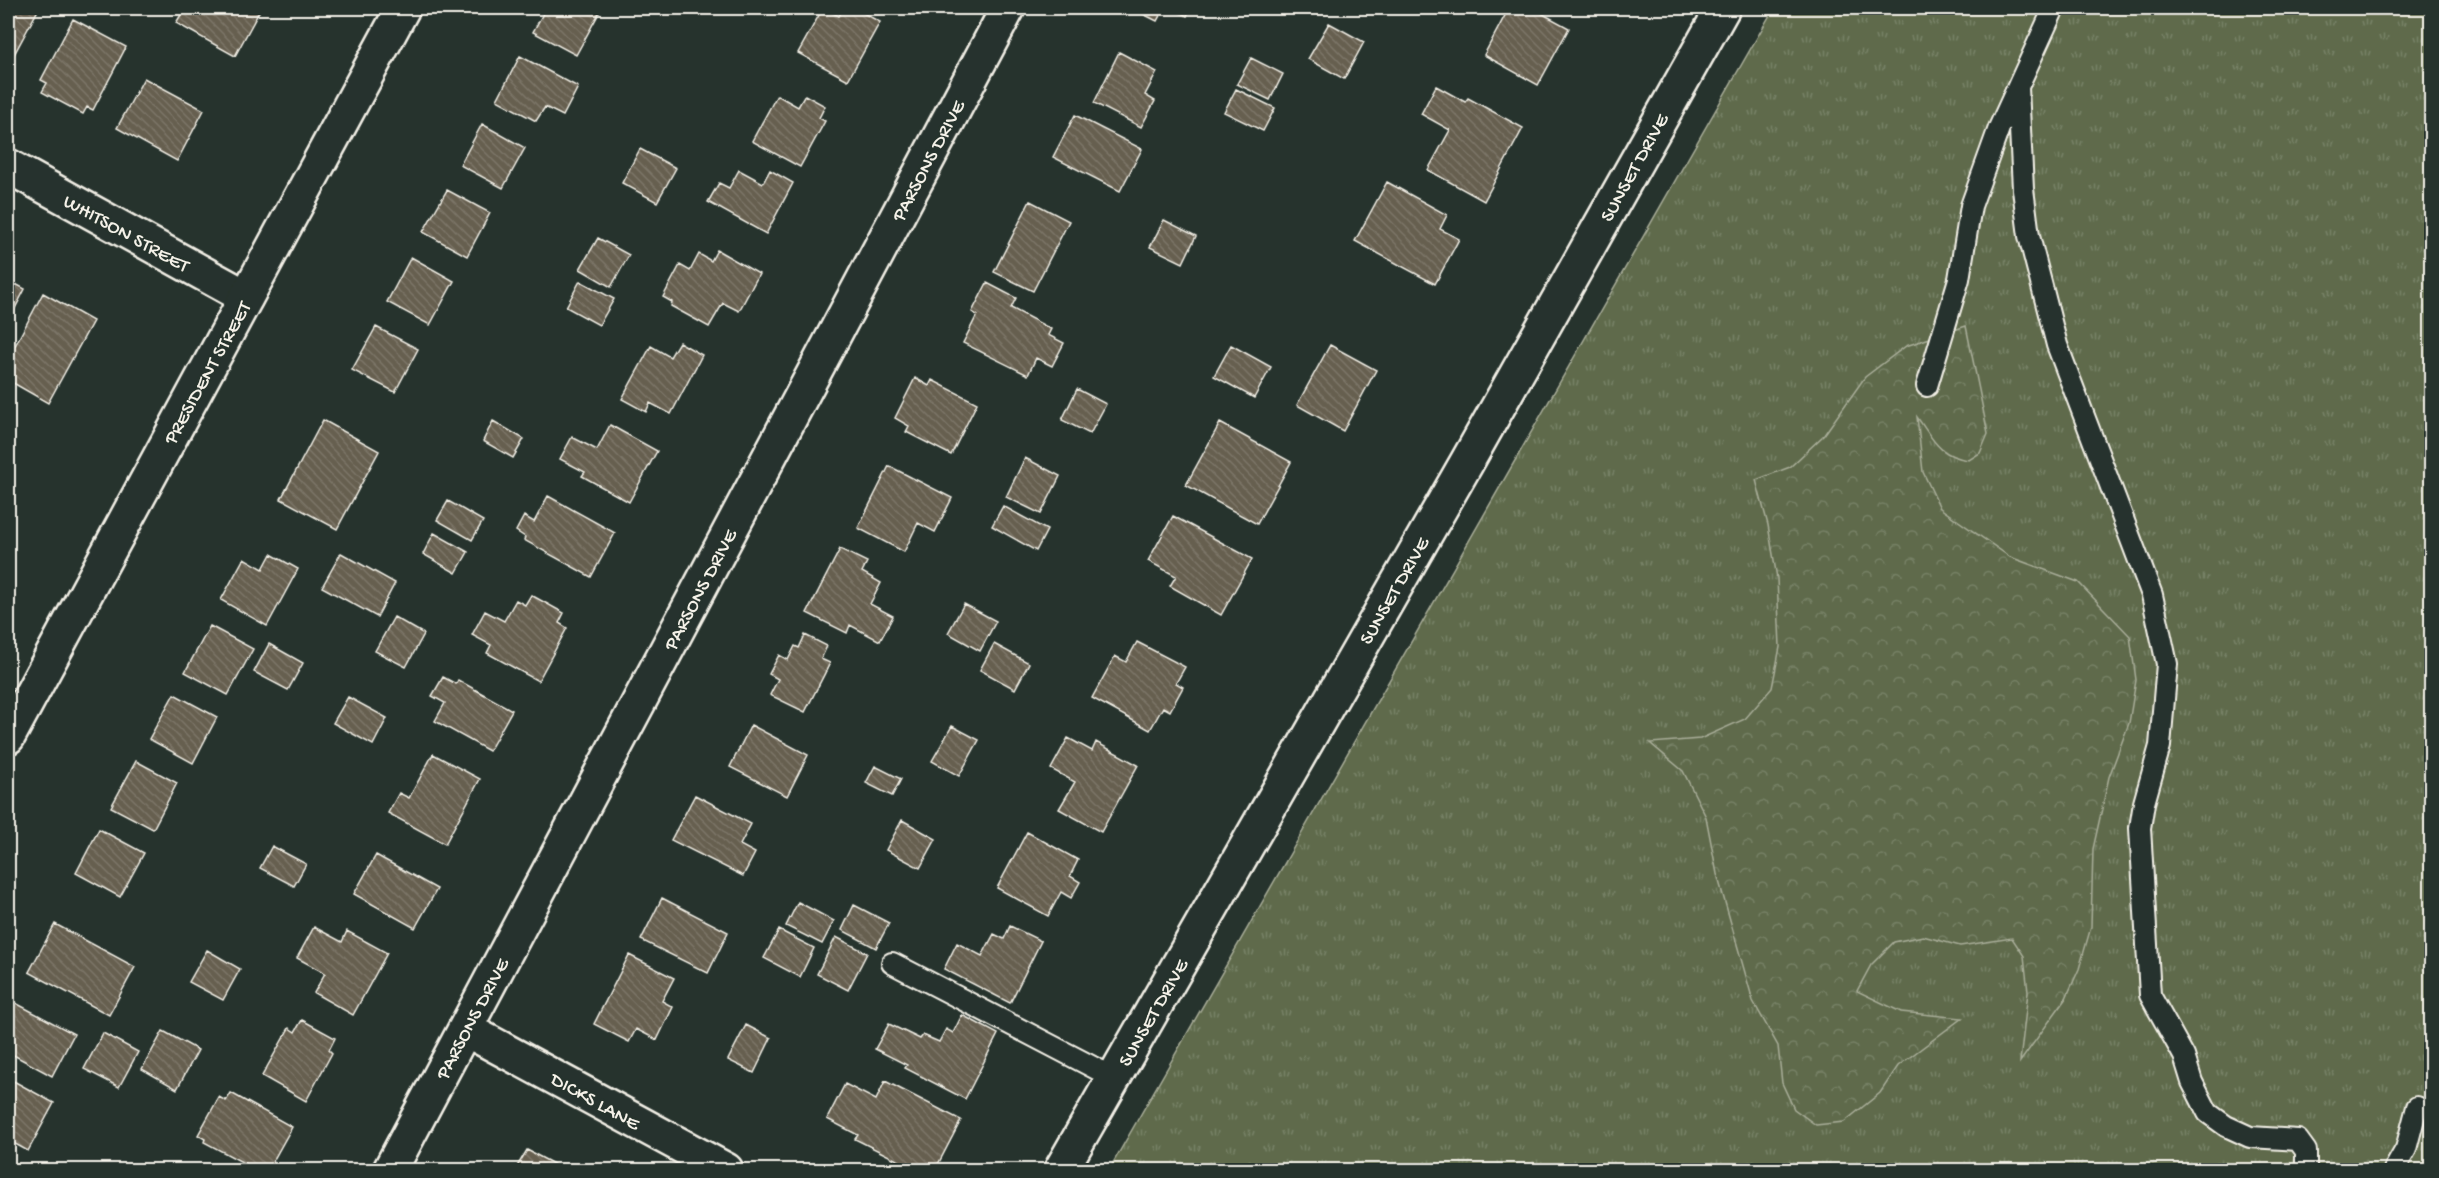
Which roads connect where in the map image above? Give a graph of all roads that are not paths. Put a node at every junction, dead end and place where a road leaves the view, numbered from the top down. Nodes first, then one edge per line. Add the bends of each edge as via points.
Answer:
1 (403, 8) edge
2 (1008, 8) edge
3 (1723, 8) edge
4 (2054, 8) edge
5 (2018, 88) junction
6 (8, 166) edge
7 (246, 297) junction
8 (1927, 386) dead end
9 (11, 723) edge
10 (892, 963) dead end
11 (465, 1029) junction
12 (1114, 1077) junction
13 (2417, 1107) dead end
14 (390, 1170) edge
15 (726, 1170) edge
16 (1060, 1170) edge
17 (2306, 1170) edge
18 (2394, 1170) edge

1 - 7 street, PRESIDENT STREET
2 - 11 street, PARSONS DRIVE
3 - 12 street, SUNSET DRIVE
4 - 5 lane
5 - 8 lane via 1971,206 1959,279
5 - 17 lane via 2029,236 2057,345 2152,595 2167,664 2160,746 2140,828 2150,995 2184,1056 2208,1113 2250,1137 2298,1140 2306,1151
6 - 7 street, WHITSON STREET
7 - 9 street, PRESIDENT STREET
10 - 12 lane
11 - 14 street, PARSONS DRIVE
11 - 15 street, DICKS LANE
12 - 16 street, SUNSET DRIVE
13 - 18 lane via 2406,1149

